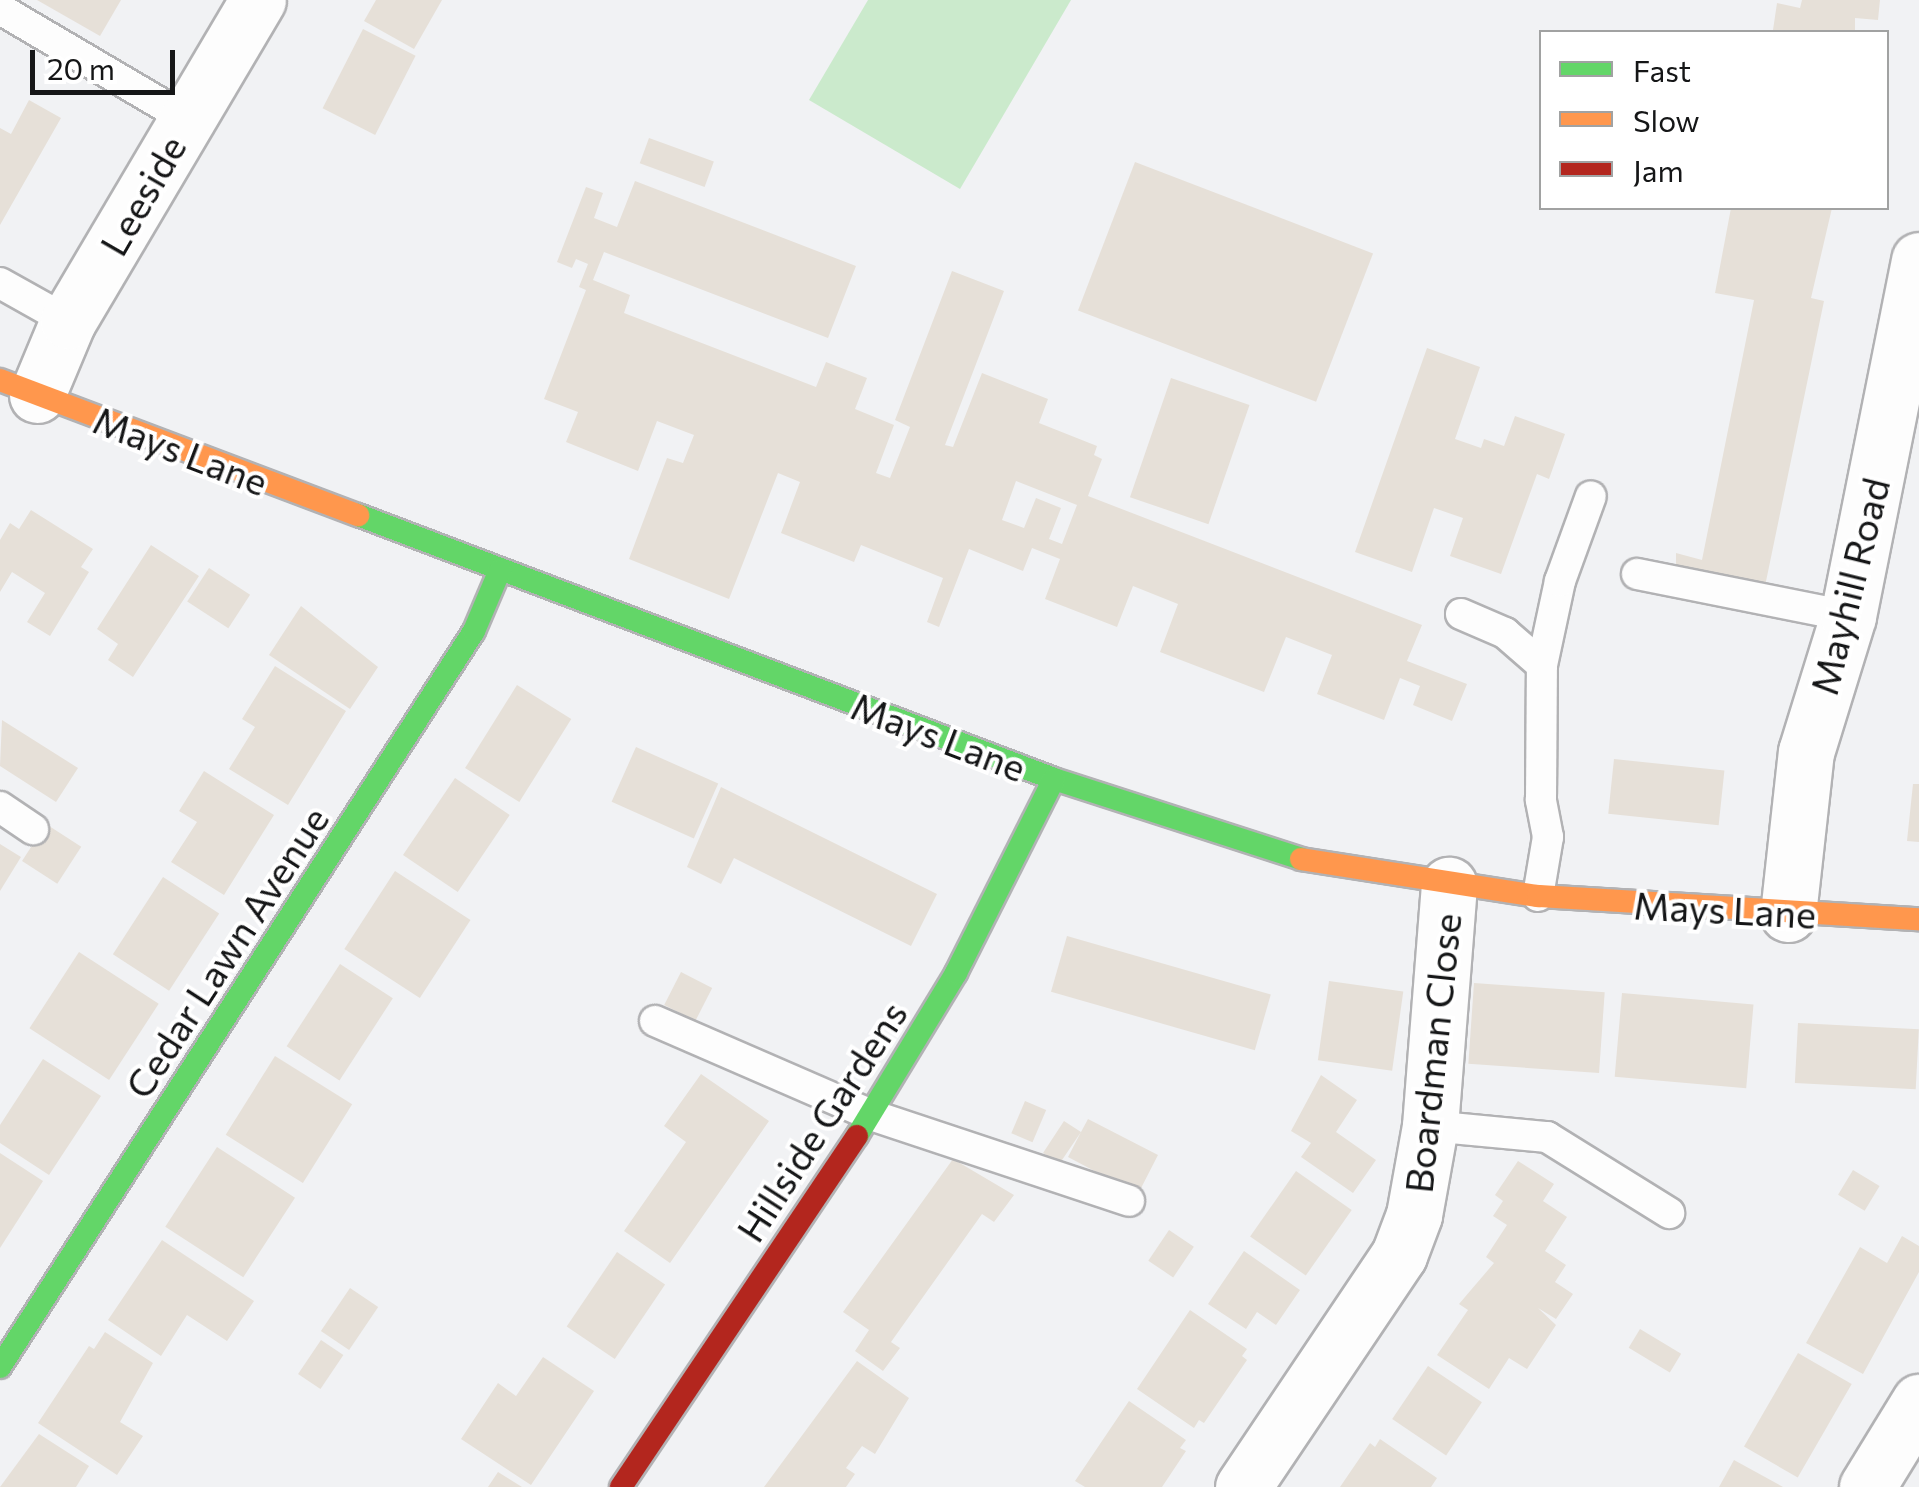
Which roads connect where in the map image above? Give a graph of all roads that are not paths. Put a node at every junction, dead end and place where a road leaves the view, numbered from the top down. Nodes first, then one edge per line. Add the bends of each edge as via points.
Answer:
1 (258, 0) edge
2 (0, 9) edge
3 (187, 119) junction
4 (1919, 260) edge
5 (0, 283) edge
6 (68, 321) junction
7 (18, 388) edge
8 (1592, 496) dead end
9 (500, 570) junction
10 (1636, 574) dead end
11 (1460, 614) dead end
12 (1848, 616) junction
13 (1542, 665) junction
14 (1054, 779) junction
15 (0, 807) edge
16 (33, 828) dead end
17 (1449, 885) junction
18 (1538, 896) junction
19 (1788, 914) junction
20 (1919, 919) edge
21 (655, 1021) dead end
22 (872, 1114) junction
23 (1430, 1126) junction
24 (1129, 1202) dead end
25 (1669, 1213) dead end
26 (0, 1367) edge
27 (1919, 1402) edge
28 (621, 1487) edge
29 (1243, 1487) edge
30 (1868, 1487) edge

1 - 3 street, Leeside
2 - 3 lane
3 - 6 street, Leeside
4 - 12 street, Mayhill Road
5 - 6 lane
6 - 7 street, Leeside
7 - 9 street, Mays Lane
8 - 13 lane via 1560,581
9 - 14 street, Mays Lane
9 - 26 street, Cedar Lawn Avenue via 474,631
10 - 12 lane
11 - 13 lane via 1505,633
12 - 19 street, Mayhill Road via 1806,752
13 - 18 lane via 1541,800 1548,837
14 - 17 street, Mays Lane via 1254,847
14 - 22 street, Hillside Gardens via 956,973
15 - 16 lane
17 - 18 street, Mays Lane
17 - 23 street, Boardman Close
18 - 19 street, Mays Lane
19 - 20 street, Mays Lane
21 - 22 lane
22 - 24 lane
22 - 28 street, Hillside Gardens
23 - 25 lane via 1547,1137
23 - 29 street, Boardman Close via 1400,1256
27 - 30 street

